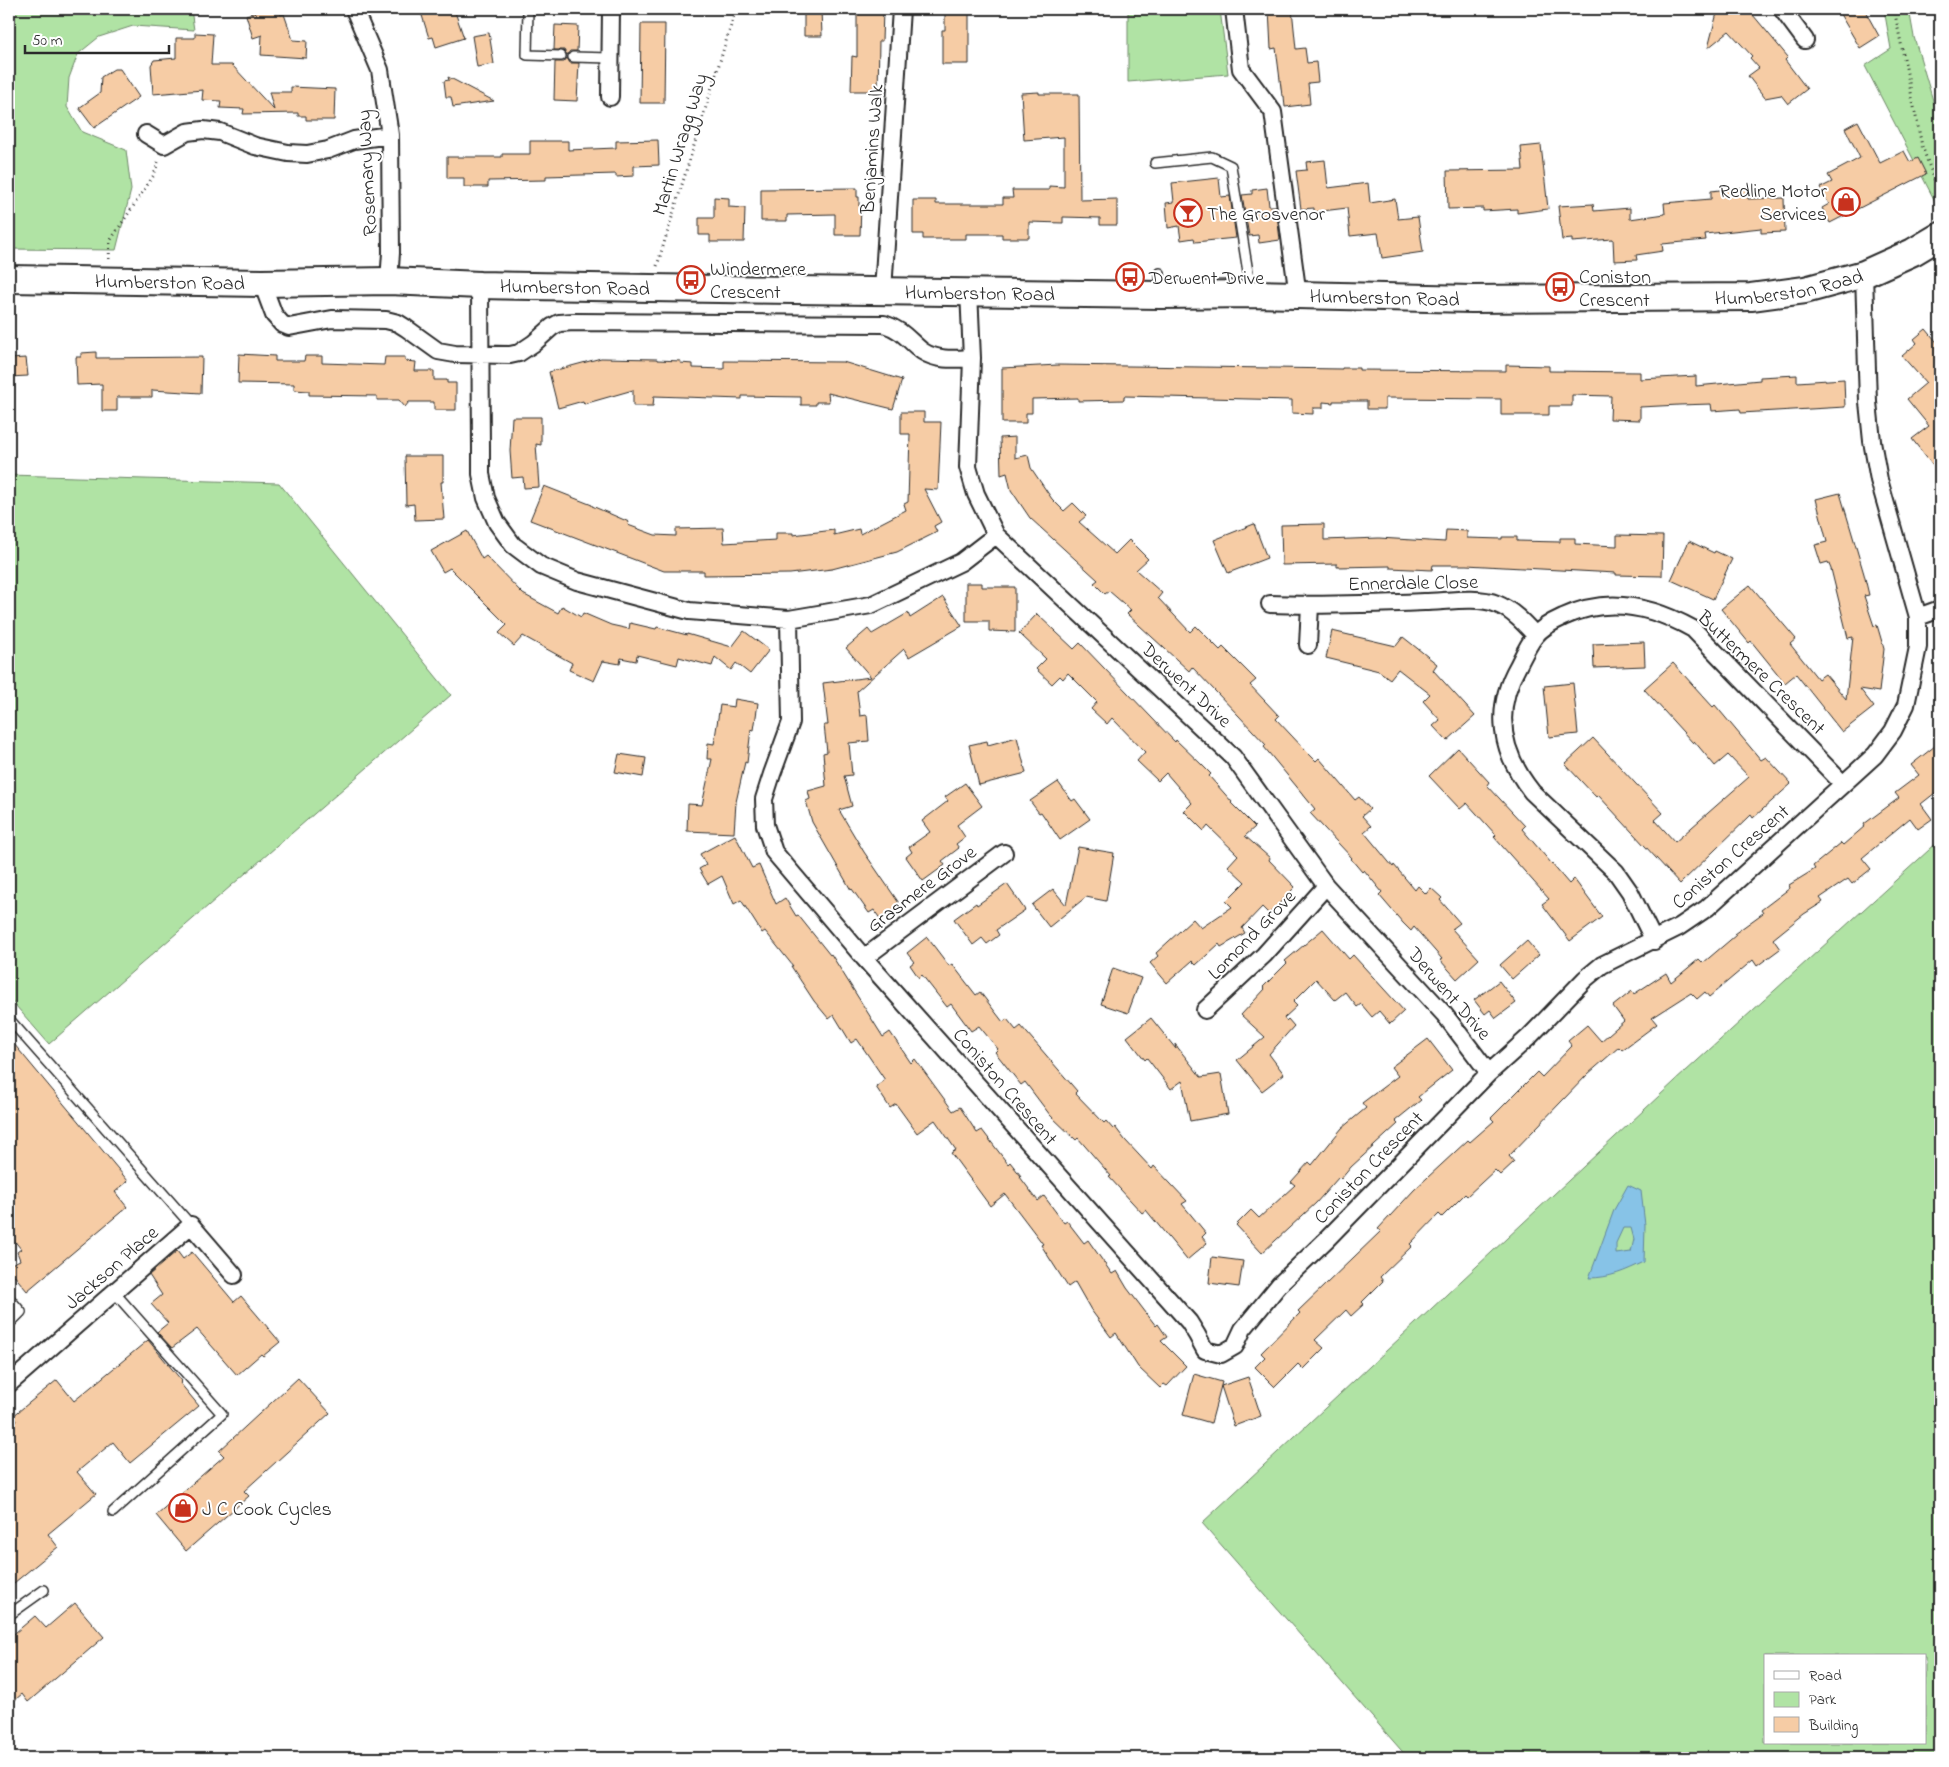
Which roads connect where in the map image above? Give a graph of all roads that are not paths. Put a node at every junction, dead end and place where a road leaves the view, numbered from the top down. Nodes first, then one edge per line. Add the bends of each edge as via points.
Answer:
1 (354, 9) edge
2 (528, 9) edge
3 (611, 9) edge
4 (901, 9) edge
5 (1234, 9) edge
6 (1782, 9) edge
7 (1805, 40) dead end
8 (561, 56) dead end
9 (573, 56) dead end
10 (610, 58) junction
11 (610, 97) dead end
12 (146, 134) dead end
13 (390, 136) junction
14 (1155, 163) dead end
15 (1940, 236) edge
16 (1864, 274) junction
17 (9, 279) edge
18 (389, 281) junction
19 (262, 283) junction
20 (480, 285) junction
21 (883, 291) junction
22 (969, 292) junction
23 (1251, 294) junction
24 (1298, 296) junction
25 (480, 355) junction
26 (972, 358) junction
27 (996, 536) junction
28 (1270, 604) dead end
29 (1310, 605) junction
30 (1940, 608) edge
31 (1918, 617) junction
32 (789, 619) junction
33 (1535, 635) junction
34 (1308, 645) dead end
35 (1843, 784) junction
36 (1004, 853) dead end
37 (1326, 886) junction
38 (1654, 941) junction
39 (864, 958) junction
40 (1205, 1010) dead end
41 (9, 1019) edge
42 (1489, 1073) junction
43 (191, 1225) junction
44 (234, 1275) dead end
45 (114, 1292) junction
46 (9, 1298) edge
47 (9, 1324) edge
48 (9, 1384) edge
49 (113, 1512) dead end
50 (44, 1590) dead end
51 (9, 1615) edge

1 - 13 street, Rosemary Way via 380,70
2 - 8 lane via 527,55
3 - 10 street
4 - 21 street, Benjamins Walk
5 - 24 street via 1241,69 1273,112
6 - 7 street
9 - 10 lane
10 - 11 street
12 - 13 street via 164,144 187,132 220,132 255,146 307,154 354,140
13 - 18 street, Rosemary Way
14 - 23 lane via 1212,157 1231,166
15 - 16 main road, Humberston Road
16 - 24 main road, Humberston Road via 1805,290 1750,297 1472,299
16 - 31 street, Coniston Crescent via 1872,441 1879,480
17 - 19 main road, Humberston Road
18 - 19 main road, Humberston Road
18 - 20 main road, Humberston Road
19 - 25 street via 274,315 282,324 289,326 332,319 386,320 398,323 438,351
20 - 21 main road, Humberston Road
20 - 25 street
21 - 22 main road, Humberston Road
22 - 23 main road, Humberston Road via 1160,284
22 - 26 street, Derwent Drive
23 - 24 main road, Humberston Road
25 - 26 street via 519,353 552,326 574,322 884,324 896,328 935,357
25 - 32 street via 482,474 486,498 497,523 514,545 542,566 576,581 689,611
26 - 27 street, Derwent Drive via 968,467 976,494
27 - 32 street via 961,562 871,605
27 - 37 street, Derwent Drive via 1233,757
28 - 29 street, Ennerdale Close
29 - 33 street, Ennerdale Close via 1495,603 1519,618
29 - 34 street
30 - 31 street
31 - 35 street, Coniston Crescent via 1918,646 1906,705 1893,731 1875,755
32 - 39 street, Coniston Crescent via 791,722 764,799 765,825 774,852
33 - 35 street, Buttermere Crescent via 1573,612 1611,604 1633,606 1675,619 1693,629
33 - 38 street, Buttermere Crescent via 1512,676 1505,698 1503,719 1510,758 1532,792 1616,872 1630,892
35 - 38 street, Coniston Crescent via 1707,908
36 - 39 street, Grasmere Grove
37 - 40 street, Lomond Grove via 1264,955
37 - 42 street, Derwent Drive via 1444,1014
38 - 42 street, Coniston Crescent via 1602,965
39 - 42 street, Coniston Crescent via 1189,1322 1204,1350 1221,1354 1235,1346 1243,1330 1279,1285
41 - 43 lane
43 - 44 street
43 - 45 street, Jackson Place
45 - 48 street, Jackson Place
45 - 49 lane via 222,1414
46 - 47 lane via 21,1312
50 - 51 lane

